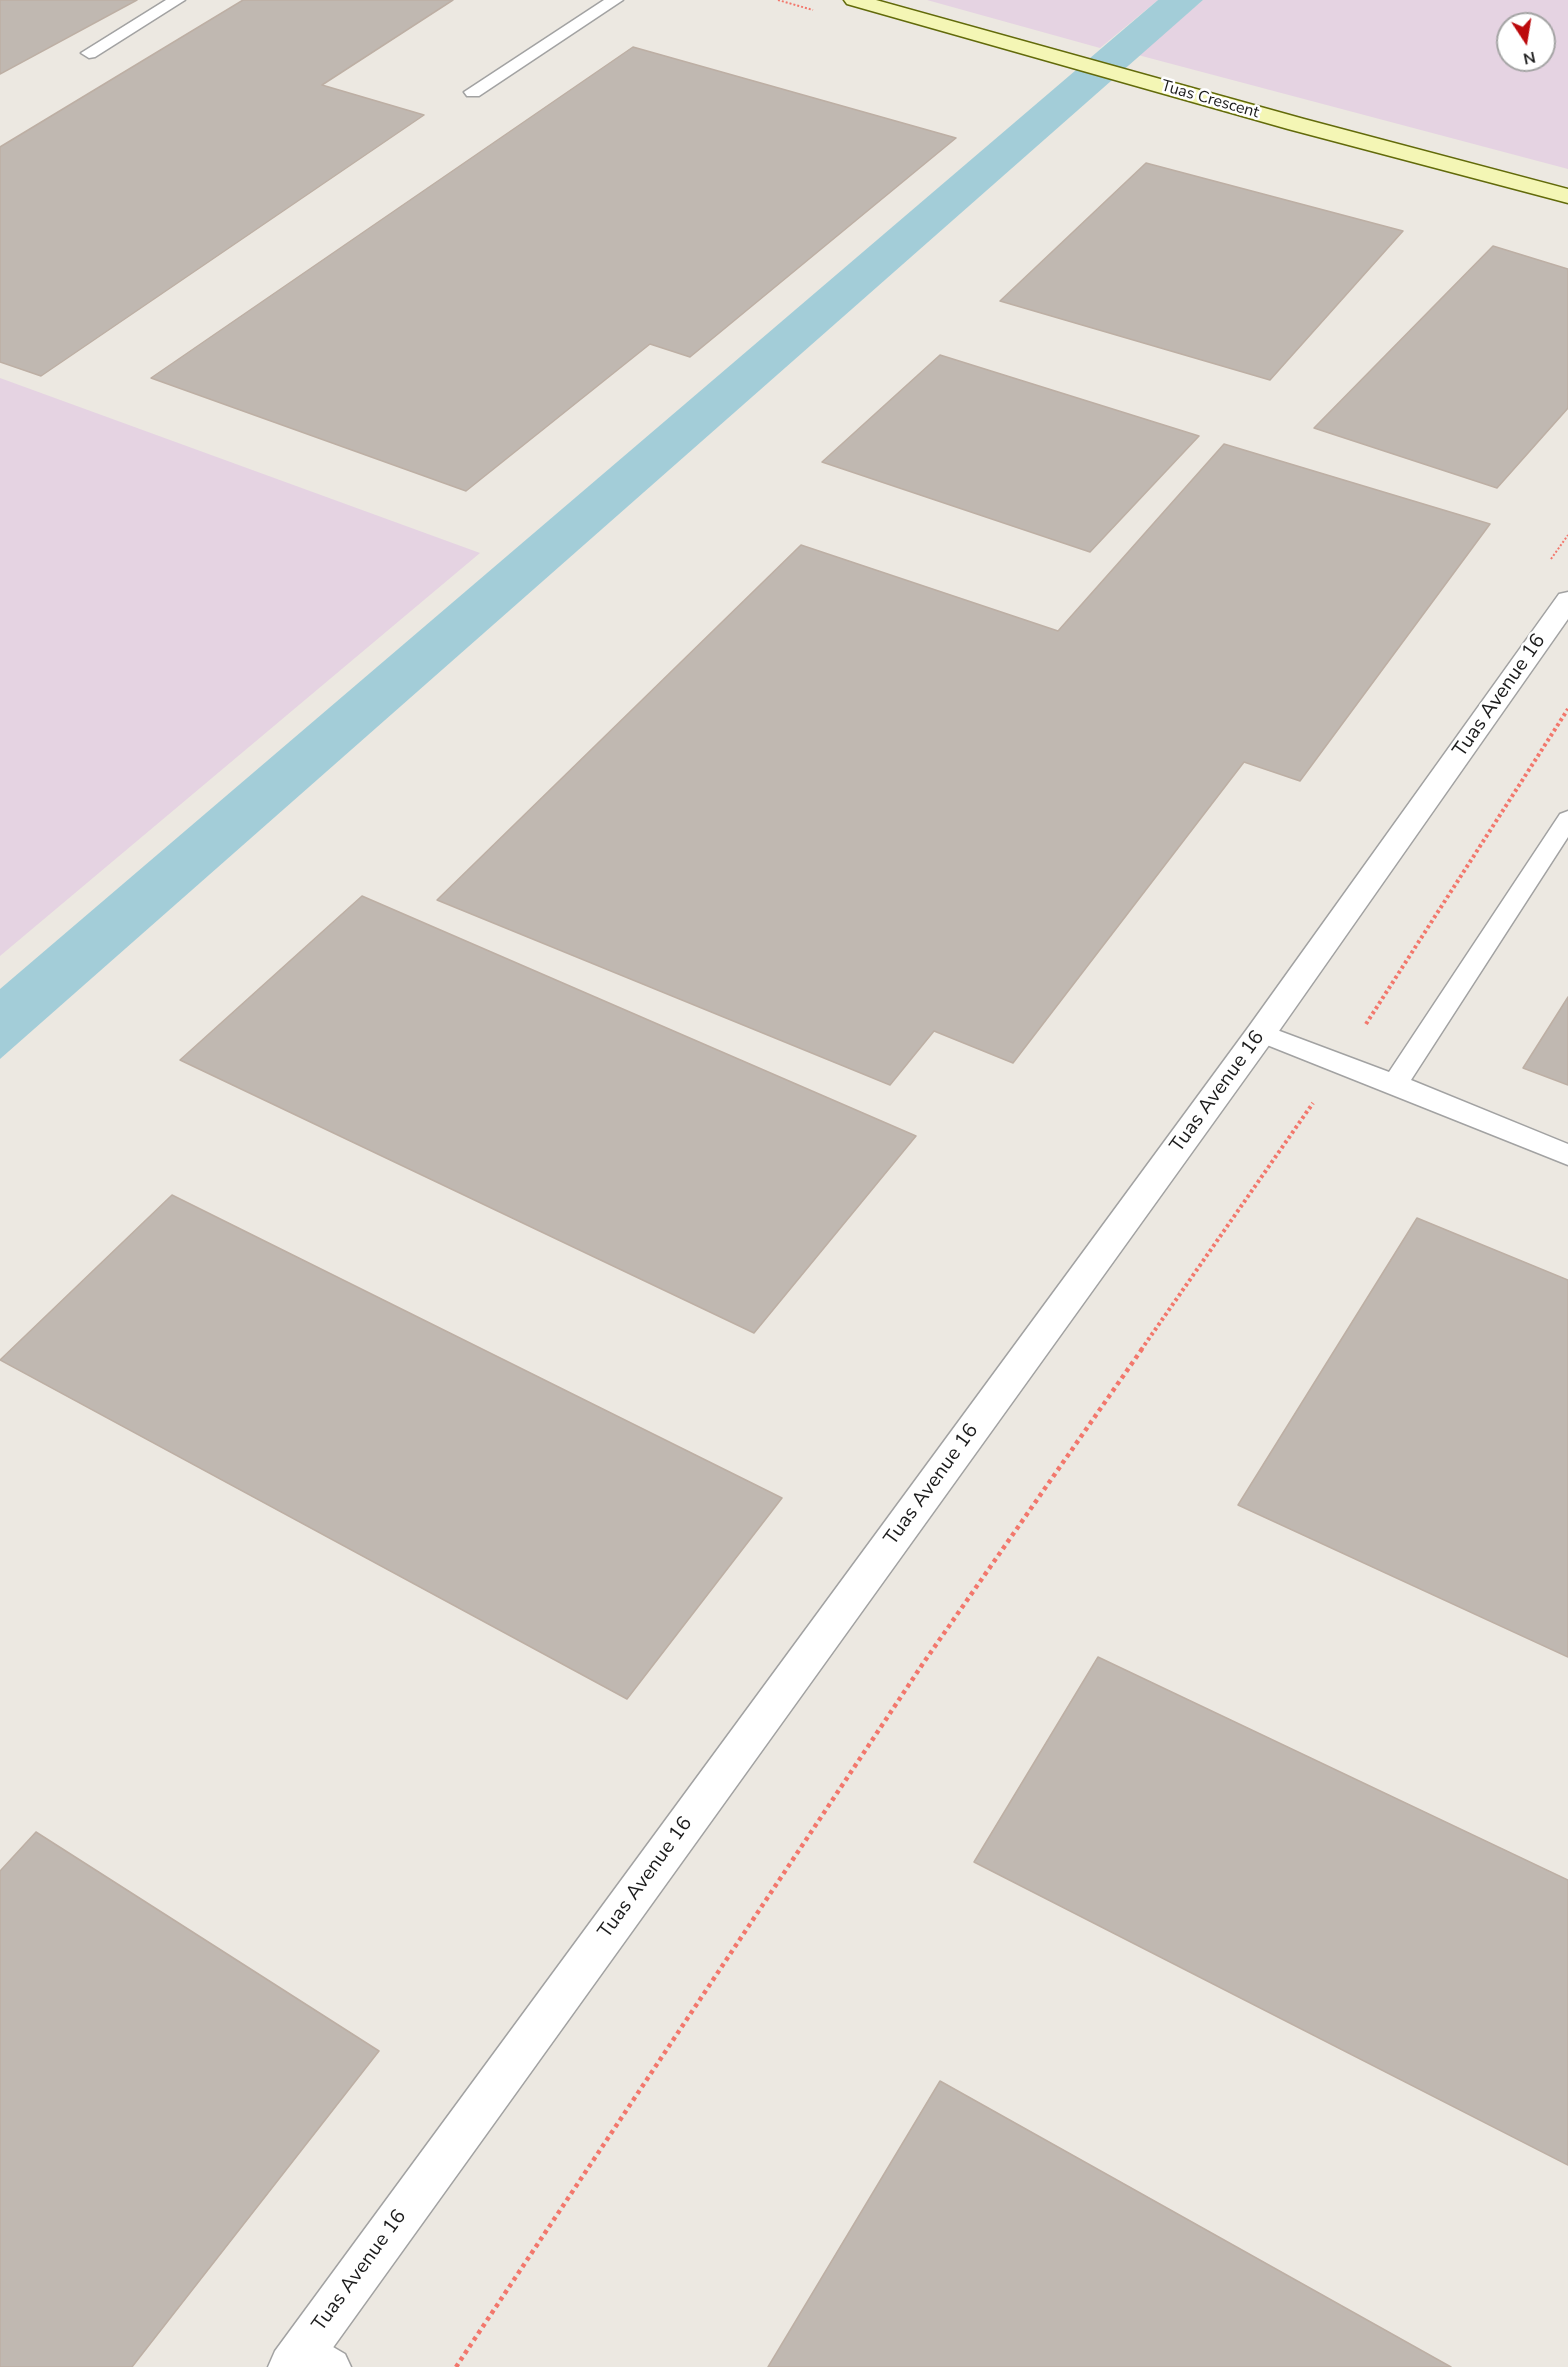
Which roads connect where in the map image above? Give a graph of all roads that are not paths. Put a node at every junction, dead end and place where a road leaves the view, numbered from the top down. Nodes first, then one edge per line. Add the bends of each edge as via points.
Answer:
1 (177, 0) edge
2 (615, 0) edge
3 (854, 0) edge
4 (89, 53) dead end
5 (473, 93) dead end
6 (1568, 196) edge
7 (1568, 600) edge
8 (1568, 819) edge
9 (1262, 1033) junction
10 (1395, 1084) junction
11 (1568, 1155) edge
12 (309, 2361) edge

1 - 4 lane
2 - 5 lane
3 - 6 street, Tuas Crescent
7 - 9 street, Tuas Avenue 16
8 - 10 lane
9 - 10 lane
9 - 12 street, Tuas Avenue 16
10 - 11 lane

